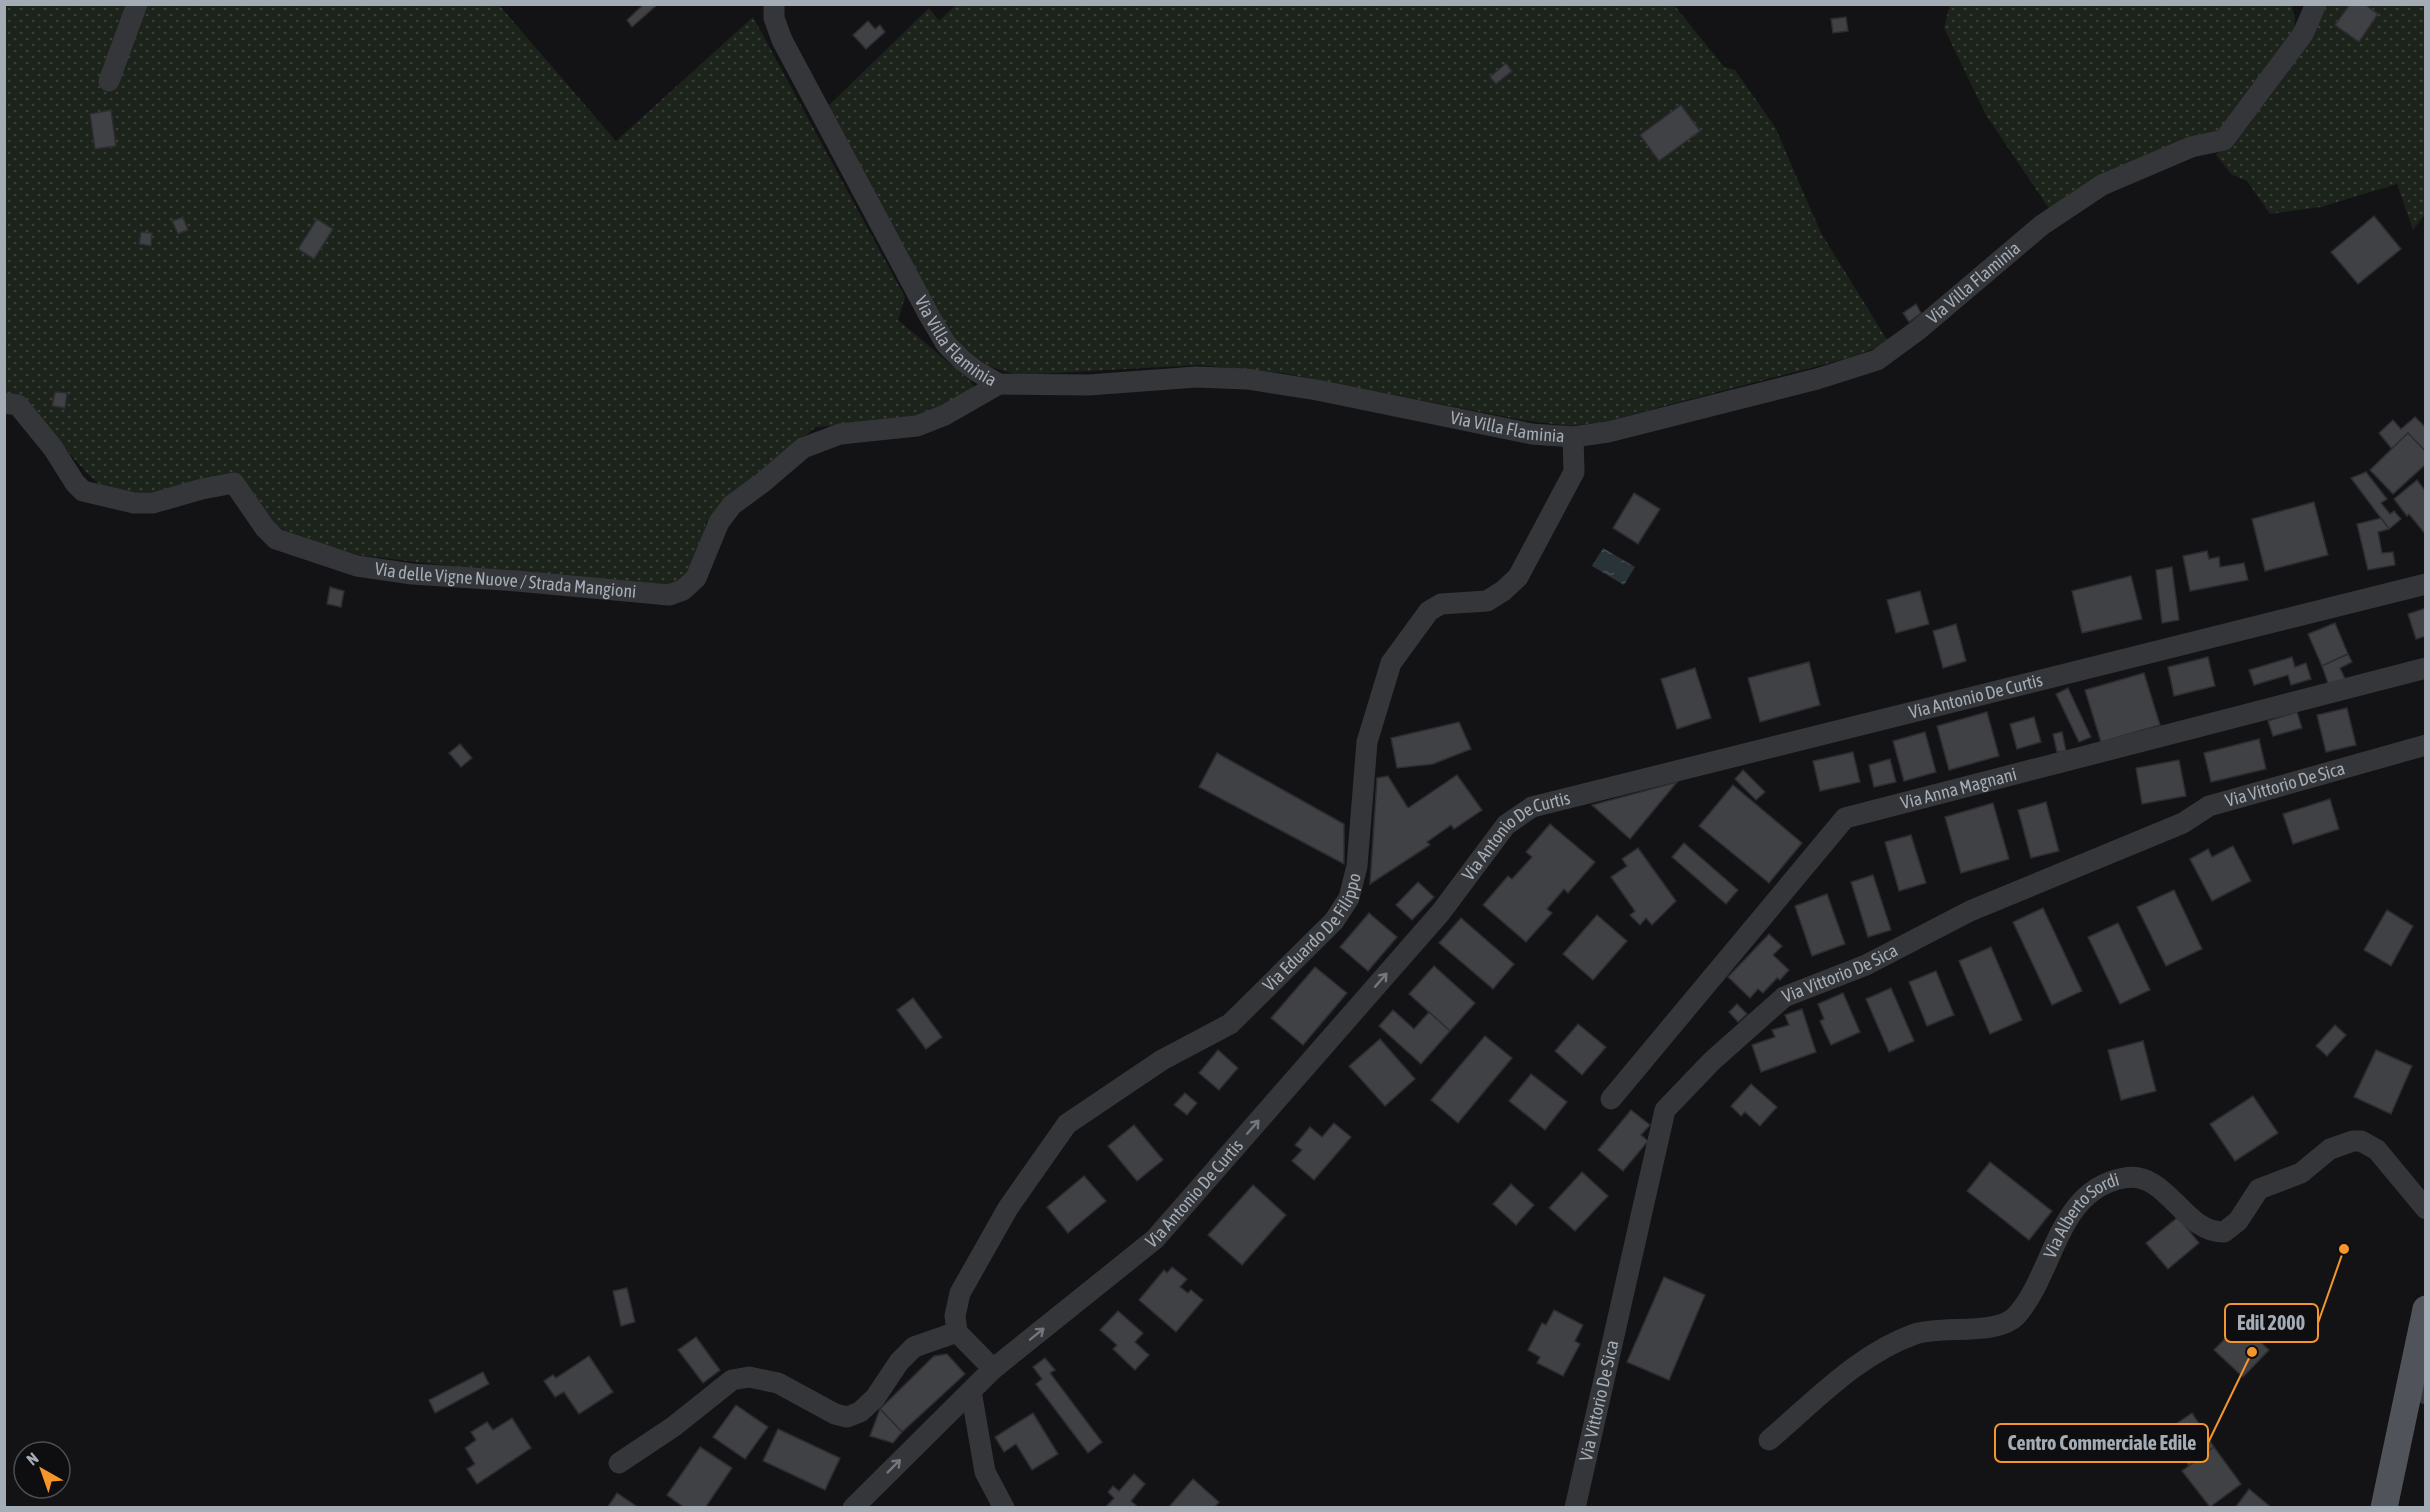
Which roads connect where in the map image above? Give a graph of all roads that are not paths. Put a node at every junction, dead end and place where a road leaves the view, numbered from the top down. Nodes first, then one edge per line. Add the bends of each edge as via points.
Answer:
1 (137, 4) edge
2 (774, 4) edge
3 (2316, 4) edge
4 (109, 81) dead end
5 (999, 384) junction
6 (4, 404) edge
7 (1573, 437) junction
8 (2426, 584) edge
9 (2424, 675) edge
10 (2426, 745) edge
11 (1611, 1100) dead end
12 (2426, 1209) edge
13 (2426, 1309) edge
14 (957, 1332) junction
15 (993, 1369) junction
16 (2418, 1383) edge
17 (971, 1391) junction
18 (1769, 1440) dead end
19 (619, 1463) dead end
20 (852, 1508) edge
21 (1004, 1508) edge
22 (1575, 1508) edge
23 (2384, 1508) edge

1 - 4 street
2 - 5 street, Via Villa Flaminia via 774,18 782,40 930,317 946,344 962,360
3 - 7 street, Via Villa Flaminia via 2303,34 2224,140 2191,147 2102,185 2042,225 1877,360 1630,427
5 - 6 street, Via delle Vigne Nuove / Strada Mangioni via 917,426 840,434 803,448 732,505 720,522 696,578 683,590 669,595 357,566 276,539 234,483 153,503 83,491 18,405
5 - 7 street, Via Villa Flaminia via 1089,385 1196,377 1247,379 1496,428
7 - 14 street, Via Eduardo De Filippo via 1574,472 1518,577 1487,601 1442,603 1429,611 1391,663 1366,742 1358,866 1349,898 1334,921 1230,1024 1162,1060 1067,1124 1008,1208 960,1293 955,1316
15 -> 8 street, Via Antonio De Curtis via 1155,1239 1441,912 1506,825 1532,807
9 - 11 street, Via Anna Magnani via 1845,818
10 - 22 street, Via Vittorio De Sica via 2209,806 2182,823 1970,911 1866,965 1784,997 1721,1053 1665,1110
12 - 18 street, Via Alberto Sordi via 2377,1150 2361,1141 2330,1149 2301,1173 2259,1189 2238,1221 2224,1232 2207,1229 2149,1181 2132,1177 2110,1182 2083,1199 2072,1212 2032,1294 2007,1323 1931,1330 1896,1342 1856,1365
13 - 16 main road
14 - 15 street
14 - 19 street via 914,1347 860,1412 847,1417 835,1414 778,1383 749,1377 732,1380
15 - 17 street, Via Antonio De Curtis
16 - 23 main road
20 -> 17 street, Via Antonio De Curtis
17 - 21 street via 985,1472

